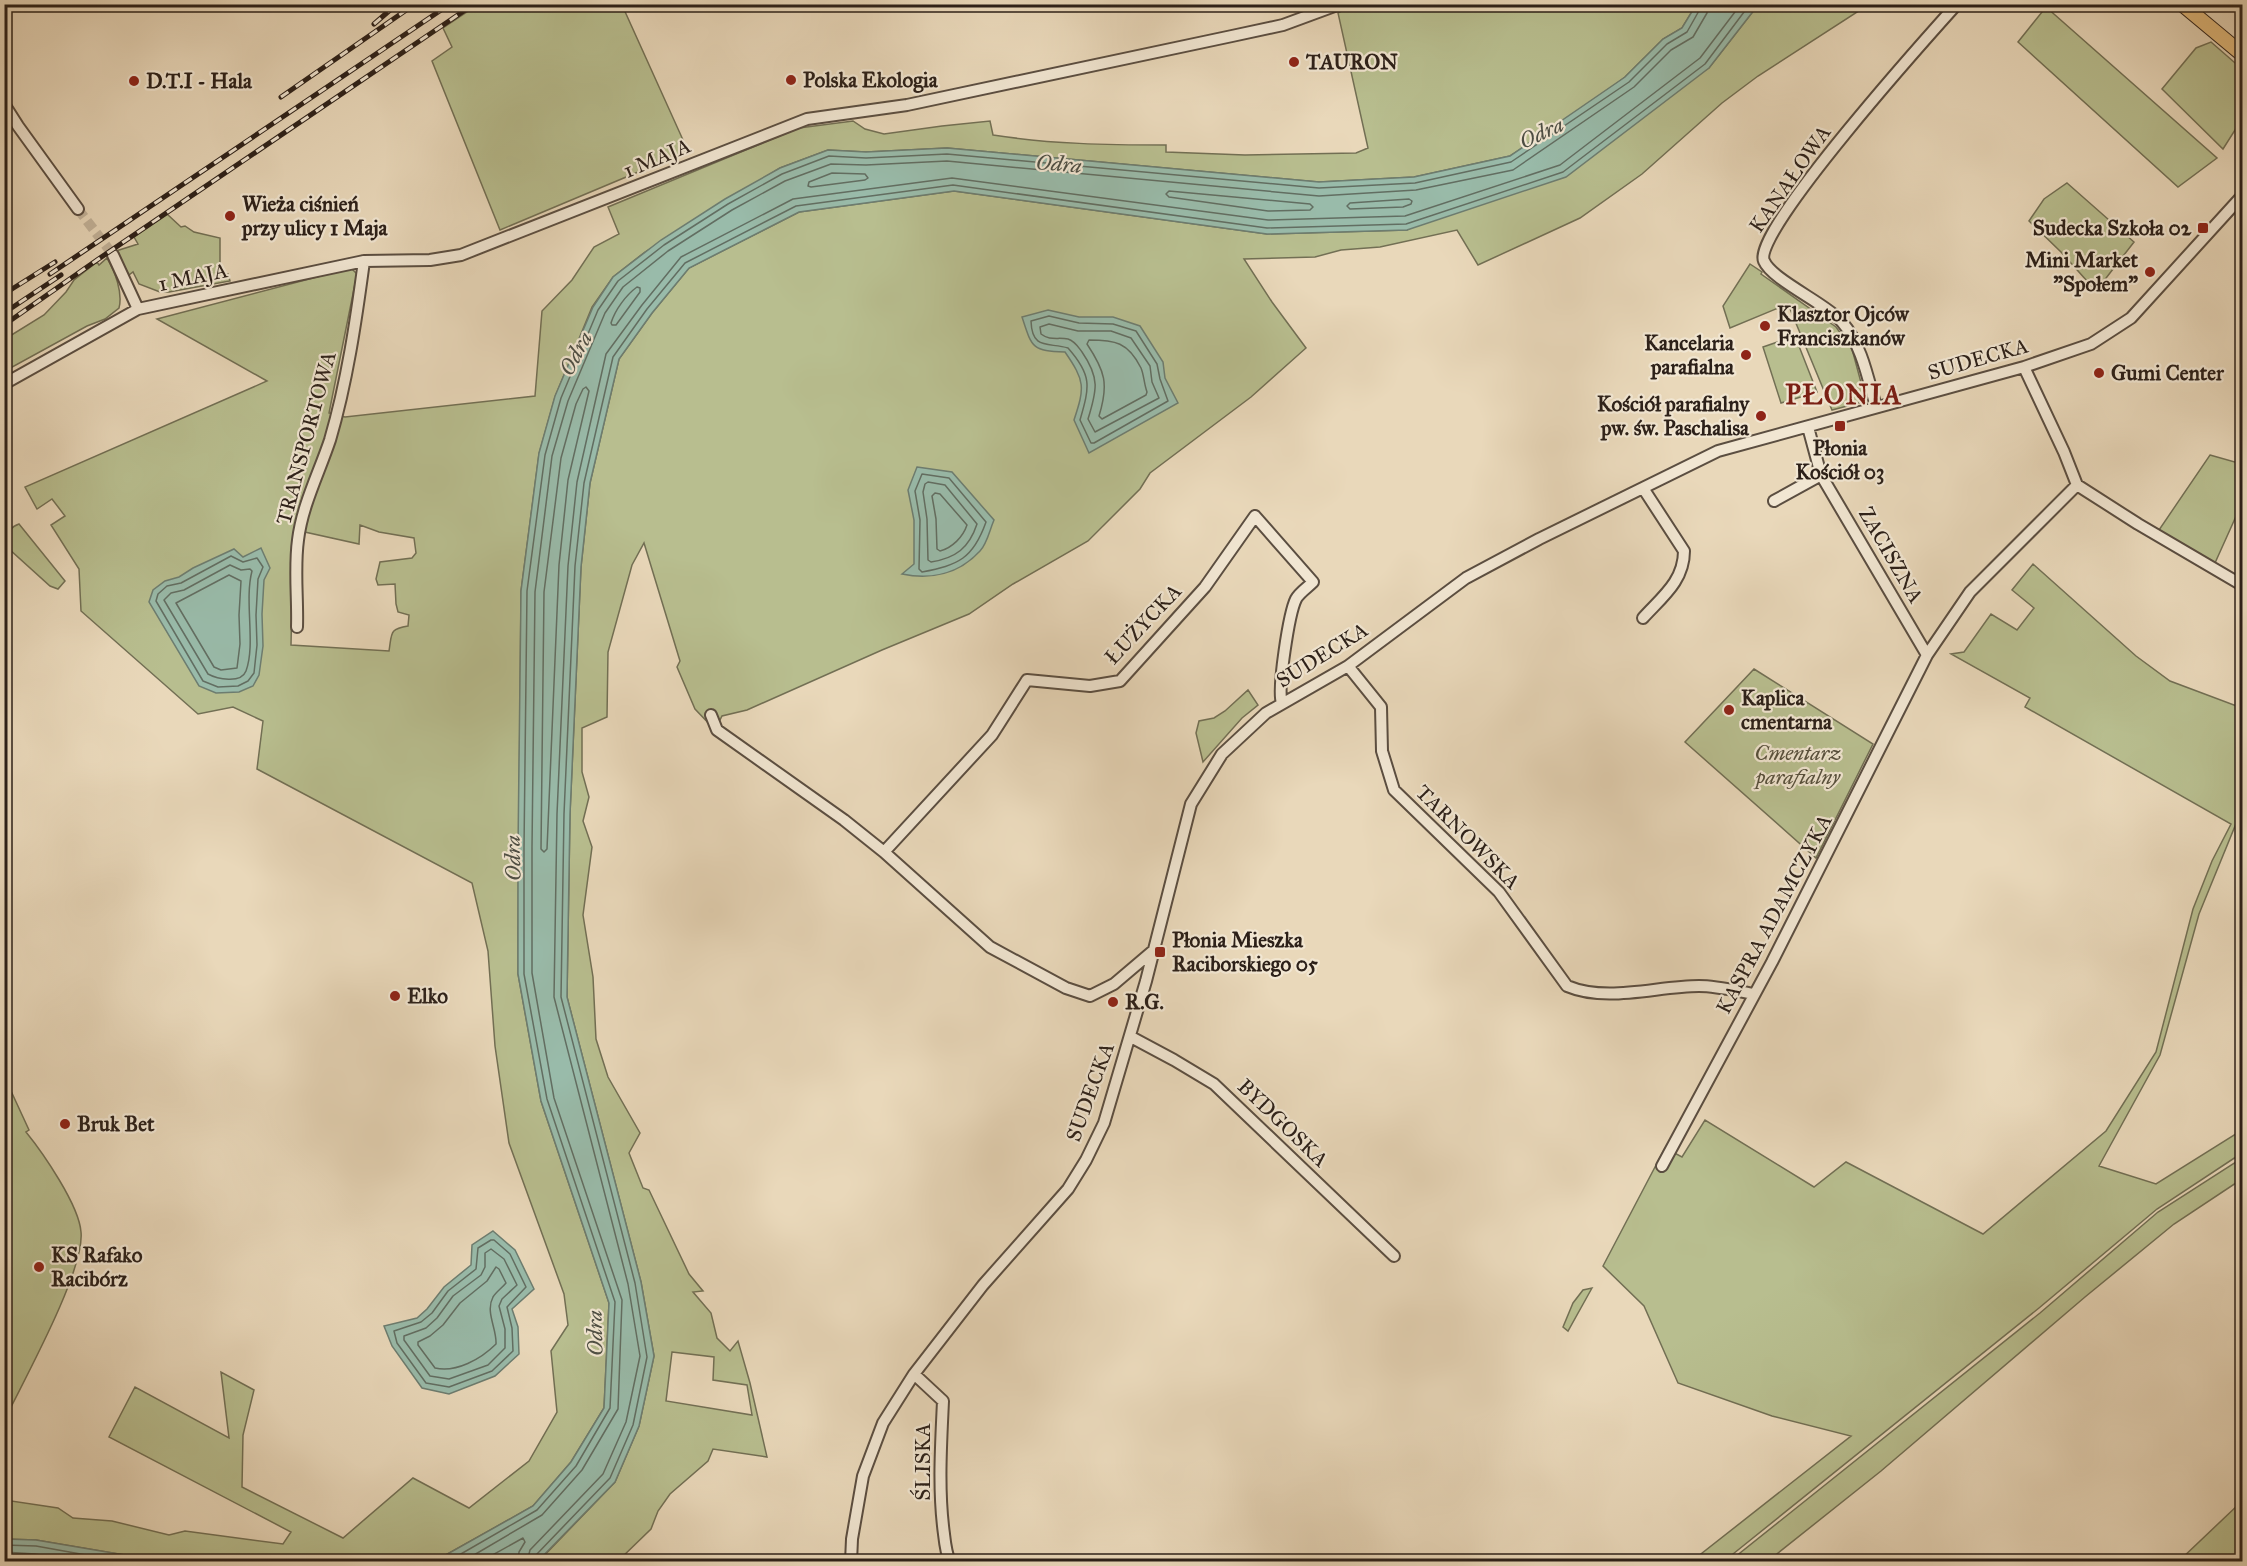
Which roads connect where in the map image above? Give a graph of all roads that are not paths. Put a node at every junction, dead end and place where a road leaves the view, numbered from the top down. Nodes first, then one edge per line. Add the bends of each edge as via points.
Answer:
1 (1340, 4) edge
2 (1957, 4) edge
3 (2182, 4) edge
4 (2242, 54) edge
5 (4, 104) edge
6 (2242, 196) edge
7 (78, 209) tunnel mouth
8 (113, 255) tunnel mouth
9 (364, 261) junction
10 (138, 309) junction
11 (2024, 367) junction
12 (4, 384) edge
13 (1876, 407) junction
14 (1808, 427) junction
15 (1821, 475) junction
16 (2077, 485) junction
17 (1643, 488) junction
18 (1774, 501) dead end
19 (2242, 585) edge
20 (1643, 618) dead end
21 (297, 627) dead end
22 (1927, 655) junction
23 (1348, 666) junction
24 (1282, 703) junction
25 (711, 715) dead end
26 (884, 852) junction
27 (1154, 950) junction
28 (1754, 994) junction
29 (1131, 1037) junction
30 (1662, 1166) dead end
31 (1394, 1256) dead end
32 (914, 1374) junction
33 (851, 1562) edge
34 (950, 1562) edge

1 - 9 street, 1 MAJA via 1283,25 907,105 807,119 461,255 430,260
2 - 13 street, KANAŁOWA via 1865,109 1804,187 1762,253 1763,261 1773,272 1842,321 1862,360
3 - 4 main road
5 - 7 street
6 - 11 street, SUDECKA via 2131,318 2091,344
8 - 10 street
9 - 10 street, 1 MAJA
9 - 21 street, TRANSPORTOWA via 340,399 298,539
10 - 12 street, 1 MAJA
11 - 13 street, SUDECKA
11 - 16 street
13 - 14 street, SUDECKA
14 - 15 street, ZACISZNA
14 - 17 street, SUDECKA via 1718,451
15 - 18 street
15 - 22 street, ZACISZNA
16 - 19 street
16 - 22 street, KASPRA ADAMCZYKA via 1970,591
17 - 20 street via 1684,551 1679,577
17 - 23 street, SUDECKA via 1466,578
22 - 28 street, KASPRA ADAMCZYKA
23 - 24 street, SUDECKA
23 - 28 street, TARNOWSKA via 1381,707 1382,751 1394,790 1499,892 1566,986 1602,994 1701,986
24 - 26 street, ŁUŻYCKA via 1283,660 1296,598 1313,582 1255,516 1205,586 1120,681 1090,686 1027,680 992,735
24 - 27 street, SUDECKA via 1222,754 1191,804
25 - 26 street via 717,730
26 - 27 street via 990,947 1066,988 1090,996 1114,984
27 - 29 street, SUDECKA
28 - 30 street, KASPRA ADAMCZYKA
29 - 31 street, BYDGOSKA via 1214,1084
29 - 32 street, SUDECKA via 1104,1123 1068,1189 983,1285
32 - 33 street, SUDECKA via 883,1423 863,1476
32 - 34 street, ŚLISKA via 943,1401 942,1522

